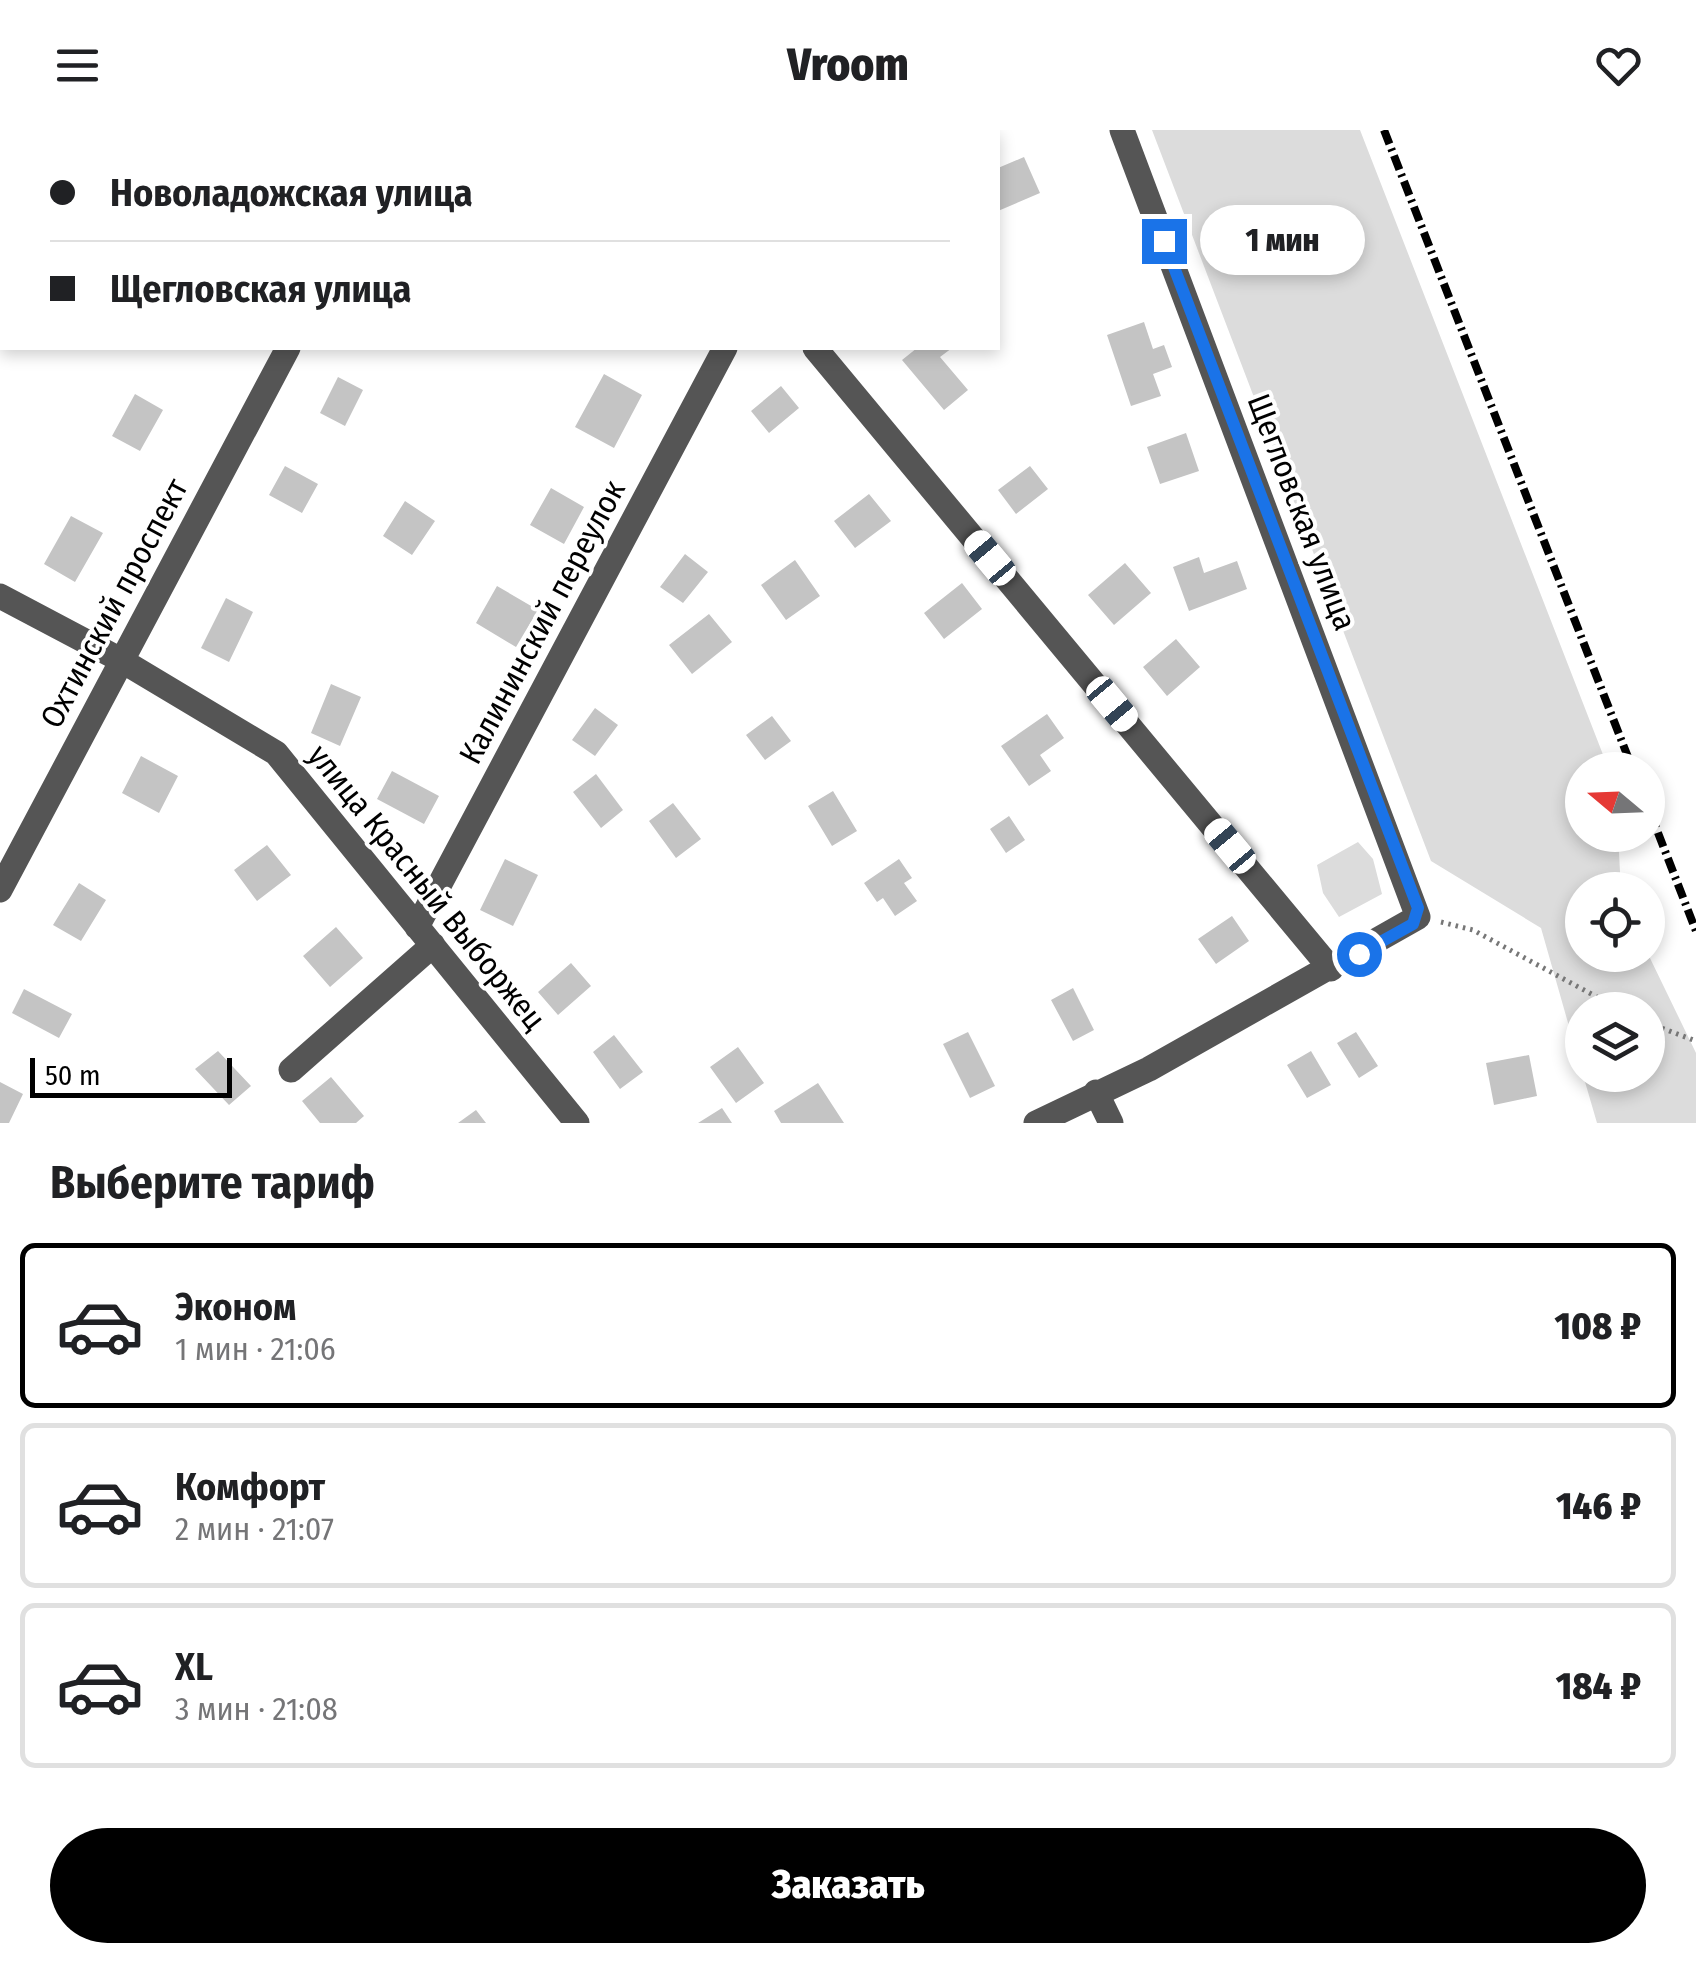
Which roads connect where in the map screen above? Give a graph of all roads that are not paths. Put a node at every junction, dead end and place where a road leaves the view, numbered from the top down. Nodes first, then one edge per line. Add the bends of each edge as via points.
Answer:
1 (1122, 130) edge
2 (287, 350) edge
3 (724, 350) edge
4 (817, 350) edge
5 (0, 596) edge
6 (120, 659) junction
7 (0, 890) edge
8 (425, 936) junction
9 (1332, 968) junction
10 (291, 1070) dead end
11 (1096, 1092) junction
12 (577, 1123) edge
13 (1036, 1123) edge
14 (1111, 1123) edge

1 - 9 street, Щегловская улица via 1418,917
2 - 6 street, Охтинский проспект
3 - 8 street, Калининский переулок
4 - 9 street
5 - 6 street, улица Красный Выборжец
6 - 7 street, Охтинский проспект
6 - 8 street, улица Красный Выборжец via 276,753
8 - 10 street
8 - 12 street, улица Красный Выборжец
9 - 11 street
11 - 13 street
11 - 14 street

